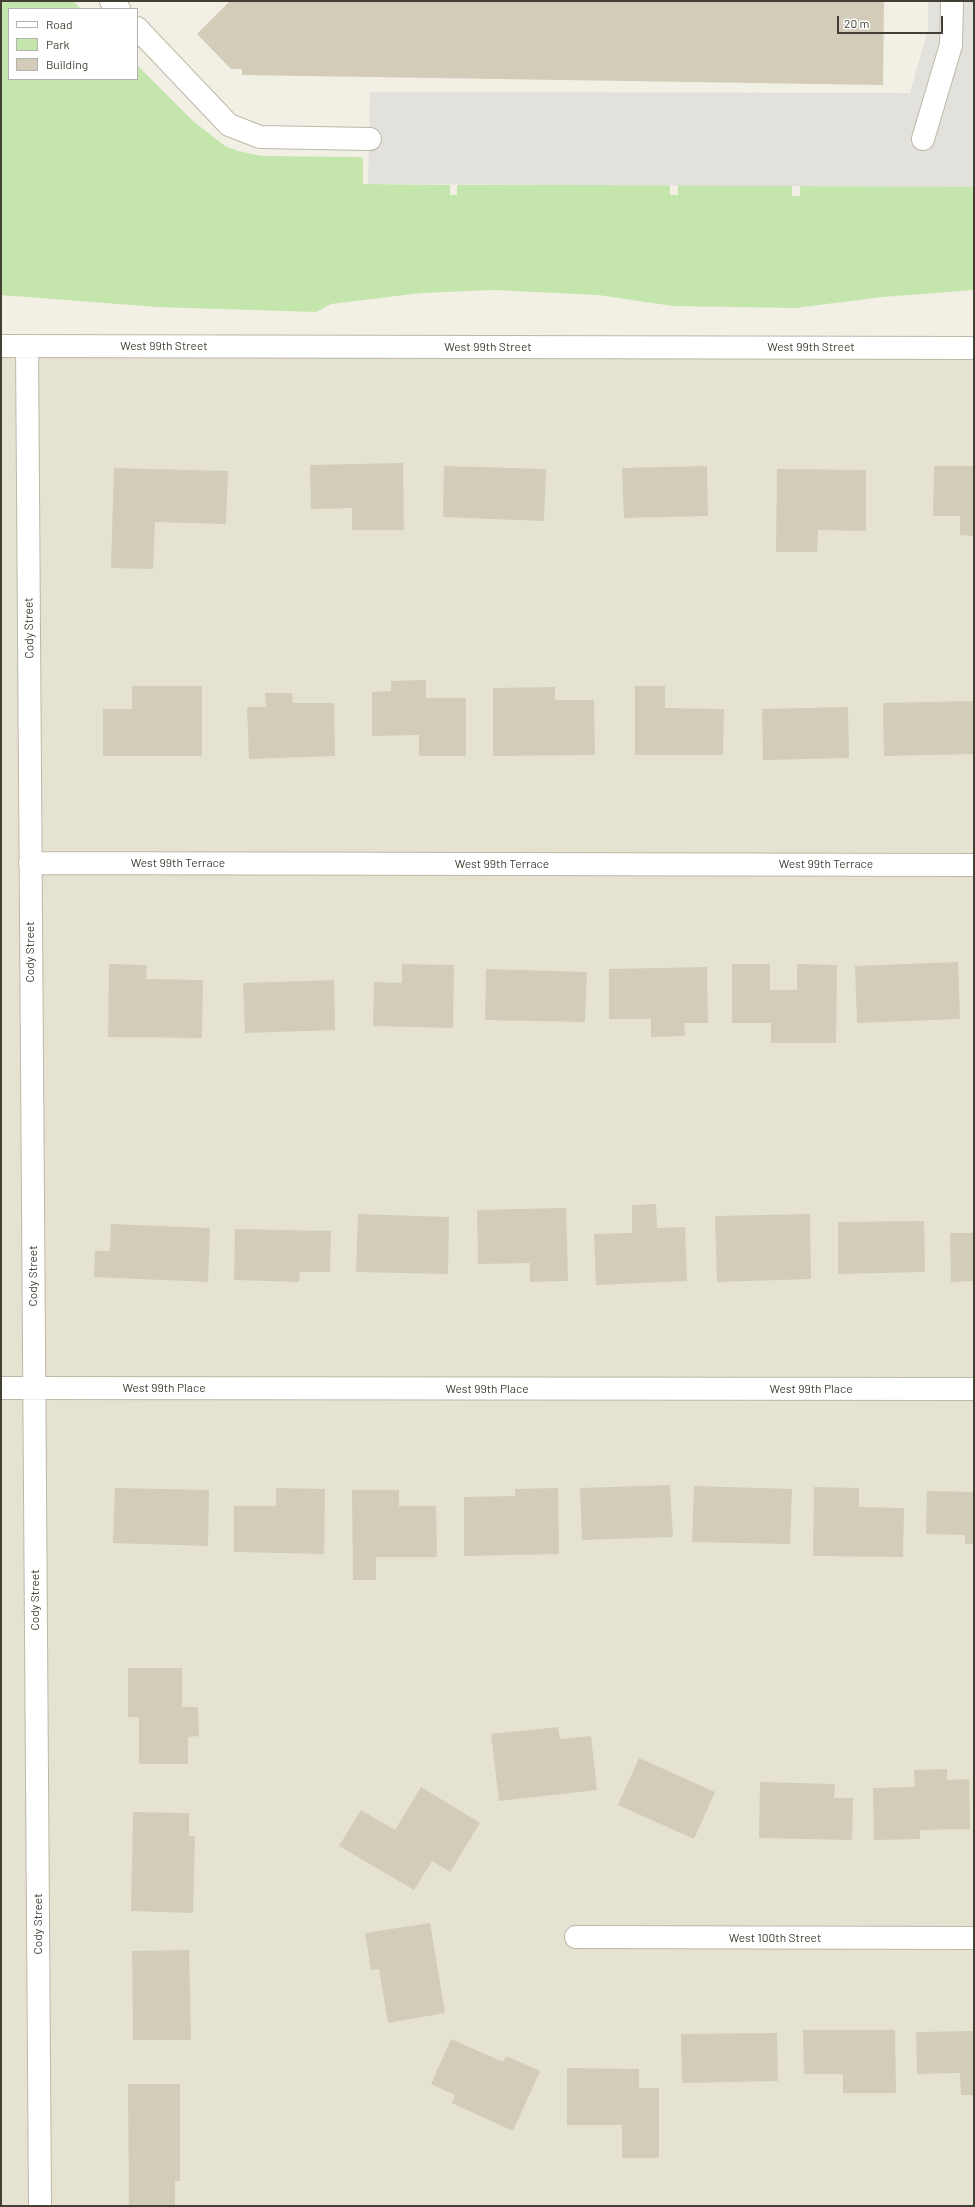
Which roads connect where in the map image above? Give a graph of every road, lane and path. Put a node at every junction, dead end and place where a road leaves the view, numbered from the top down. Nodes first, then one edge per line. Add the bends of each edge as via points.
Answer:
1 (952, 1) edge
2 (138, 29) edge
3 (370, 139) dead end
4 (923, 139) dead end
5 (1, 346) edge
6 (27, 346) junction
7 (974, 348) edge
8 (30, 863) junction
9 (974, 865) edge
10 (1, 1388) edge
11 (34, 1388) junction
12 (974, 1390) edge
13 (576, 1937) dead end
14 (974, 1938) edge
15 (40, 2206) edge

1 - 4 street via 951,45
2 - 3 street via 229,125 260,137
5 - 6 street, West 99th Street
6 - 7 street, West 99th Street
6 - 8 street, Cody Street
8 - 9 street, West 99th Terrace
8 - 11 street, Cody Street
10 - 11 street, West 99th Place
11 - 12 street, West 99th Place
11 - 15 street, Cody Street
13 - 14 street, West 100th Street

